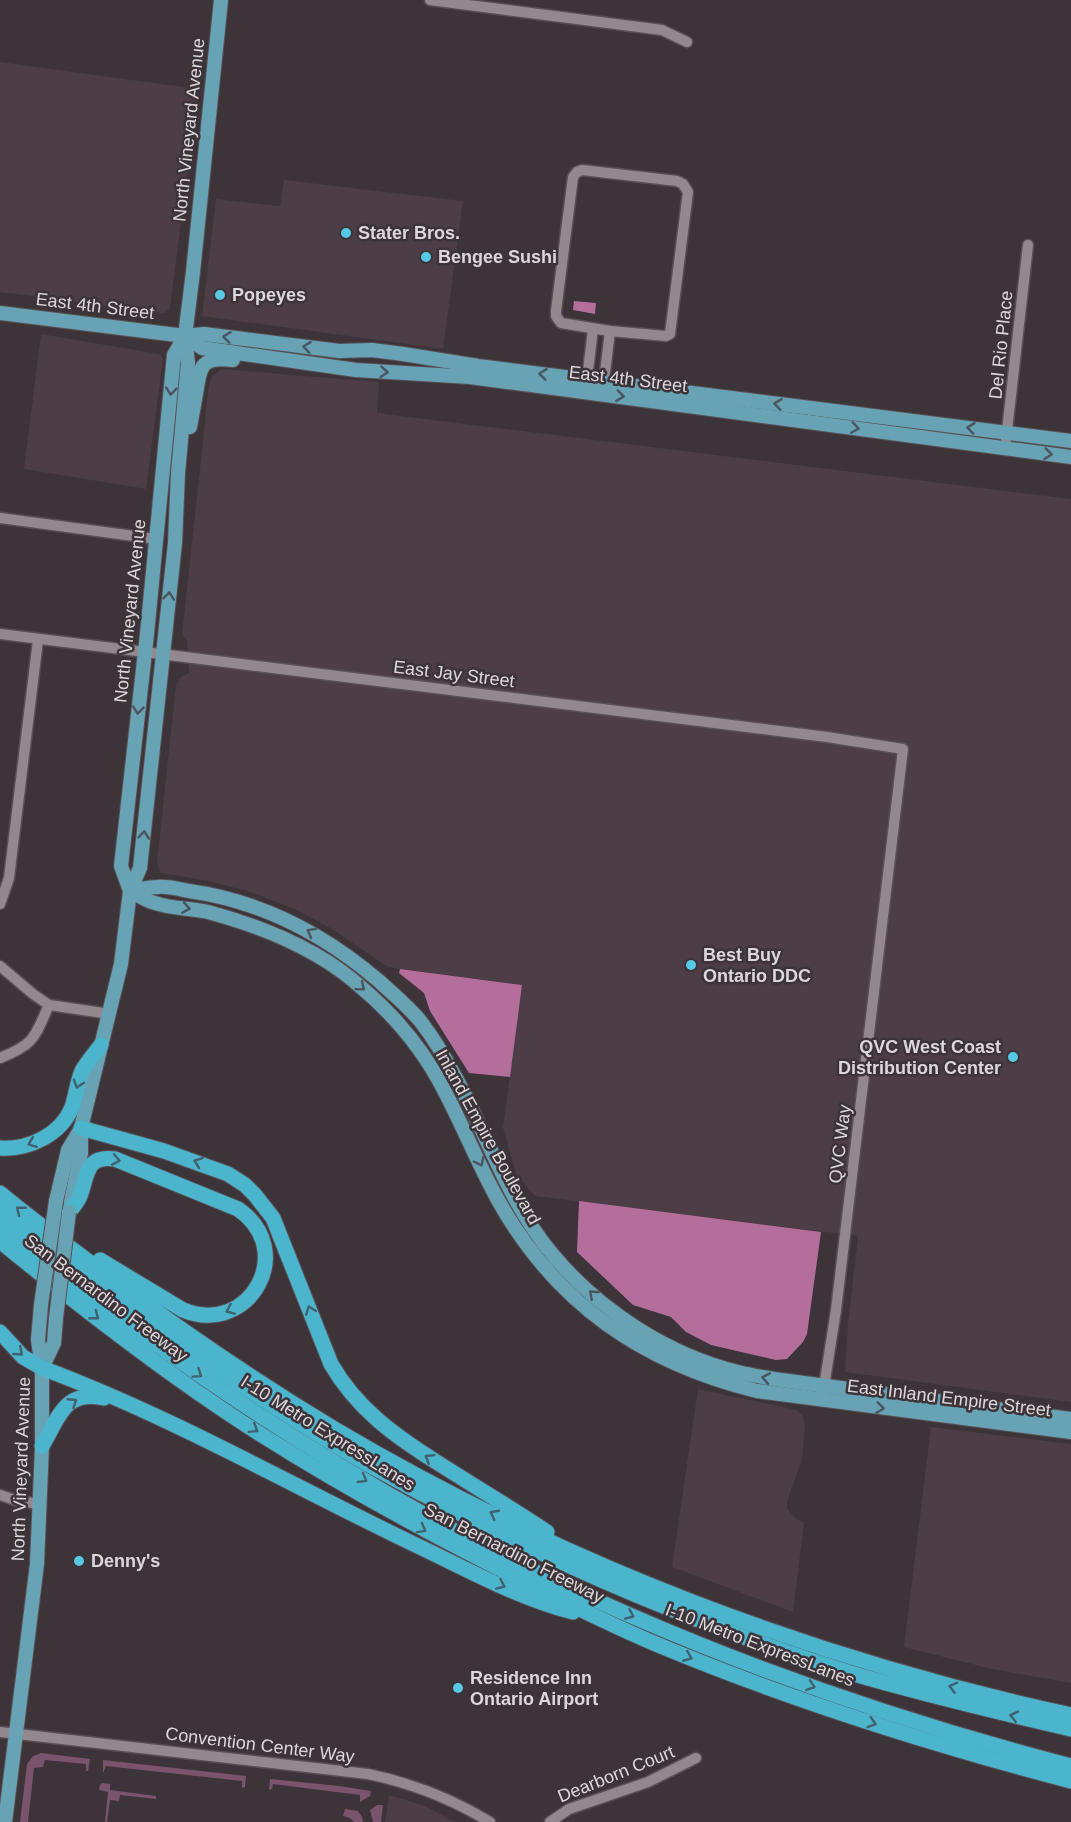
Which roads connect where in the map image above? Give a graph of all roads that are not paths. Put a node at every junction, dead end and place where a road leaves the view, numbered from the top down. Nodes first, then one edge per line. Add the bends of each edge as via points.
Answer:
1 (221, 0) edge
2 (430, 0) edge
3 (687, 42) dead end
4 (1028, 245) dead end
5 (0, 313) edge
6 (593, 329) junction
7 (610, 331) junction
8 (185, 336) junction
9 (344, 368) junction
10 (587, 379) junction
11 (604, 381) junction
12 (1007, 433) junction
13 (181, 441) junction
14 (1071, 441) edge
15 (1005, 448) junction
16 (1071, 457) edge
17 (164, 461) junction
18 (0, 518) edge
19 (156, 539) junction
20 (175, 543) junction
21 (0, 634) edge
22 (38, 639) junction
23 (145, 652) junction
24 (163, 654) junction
25 (903, 749) joint
26 (130, 891) junction
27 (0, 904) edge
28 (0, 966) edge
29 (49, 1005) junction
30 (110, 1014) junction
31 (101, 1045) junction
32 (0, 1058) edge
33 (81, 1128) junction
34 (0, 1148) edge
35 (0, 1193) edge
36 (0, 1210) edge
37 (69, 1212) junction
38 (40, 1225) junction
39 (0, 1226) edge
40 (0, 1241) edge
41 (0, 1332) edge
42 (42, 1368) junction
43 (824, 1385) junction
44 (822, 1400) junction
45 (124, 1402) junction
46 (1071, 1419) edge
47 (1071, 1432) edge
48 (42, 1446) junction
49 (0, 1495) edge
50 (40, 1504) junction
51 (585, 1557) junction
52 (596, 1617) junction
53 (1071, 1715) edge
54 (1071, 1729) edge
55 (0, 1732) edge
56 (16, 1734) junction
57 (696, 1758) dead end
58 (1003, 1763) junction
59 (1071, 1766) edge
60 (1071, 1781) edge
61 (1071, 1790) edge
62 (5, 1822) edge
63 (490, 1822) edge
64 (550, 1822) edge

1 - 8 main road, North Vineyard Avenue
2 - 3 street via 662,30
4 - 12 street, Del Rio Place
5 - 8 main road, East 4th Street
6 - 7 street
6 - 7 street via 561,323 556,316 573,177 582,170 677,181 688,192 670,334
6 - 10 street
7 - 11 street
8 - 9 main road, East 4th Street via 202,348
10 -> 8 main road, East 4th Street via 372,350 339,351 204,334
8 - 13 main road, North Vineyard Avenue via 188,363
8 -> 17 main road, North Vineyard Avenue via 174,355
9 - 13 main road via 326,372 221,359 207,363 200,369 189,429
9 -> 15 main road, East 4th Street via 470,377
10 - 11 main road, East 4th Street
12 -> 11 main road, East 4th Street
12 - 14 main road, East 4th Street
12 - 15 street, Del Rio Place
13 - 20 main road, North Vineyard Avenue
15 -> 16 main road, East 4th Street
17 - 19 main road, North Vineyard Avenue
17 - 20 main road via 171,475 168,526
18 - 19 street
19 - 23 main road, North Vineyard Avenue
24 -> 20 main road, North Vineyard Avenue
21 - 22 street, East Jay Street
22 - 23 street, East Jay Street
22 - 27 street via 9,878
23 - 24 street, East Jay Street
23 -> 26 main road, North Vineyard Avenue via 121,866
24 - 25 street, East Jay Street
26 -> 24 main road, North Vineyard Avenue via 140,868
25 - 43 street, QVC Way
26 - 30 main road, North Vineyard Avenue
43 -> 26 main road, Inland Empire Boulevard via 737,1372 677,1350 634,1326 590,1293 554,1256 524,1215 457,1080 421,1022 388,989 326,940 287,919 241,902 158,886
26 -> 44 main road, Inland Empire Boulevard via 154,903 203,911 264,930 298,945 361,987 418,1047 444,1089 497,1199 538,1259 569,1294 613,1330 657,1356 721,1382
28 - 29 street
29 - 30 street
29 - 32 street via 32,1041
30 - 31 main road, North Vineyard Avenue
31 - 33 main road, North Vineyard Avenue
31 -> 34 highway via 82,1072 71,1110 59,1125 34,1143
33 - 37 main road, North Vineyard Avenue via 81,1153
33 - 42 main road, North Vineyard Avenue, bridge via 68,1150 56,1201 38,1340
51 -> 33 highway via 415,1449 363,1408 328,1357 273,1218 245,1185 190,1159
38 -> 35 highway, San Bernardino Freeway
54 -> 36 highway, I-10 Metro ExpressLanes via 854,1674 622,1589 512,1539 366,1463 273,1406 79,1272
37 -> 38 highway via 80,1198 93,1163 106,1158 126,1162 248,1216 264,1246 263,1276 252,1296 230,1311 210,1316 194,1314
37 - 42 main road, North Vineyard Avenue, bridge via 54,1343
51 -> 38 highway, San Bernardino Freeway via 462,1498 337,1430 178,1328
39 -> 59 highway, I-10 Metro ExpressLanes via 120,1318 251,1409 364,1480 499,1554 595,1600 731,1657 899,1717
40 -> 52 highway, San Bernardino Freeway via 128,1341 311,1465 432,1534
41 -> 42 highway via 23,1357
42 - 45 highway
42 - 48 main road, North Vineyard Avenue
43 - 44 street, QVC Way
43 - 46 main road, East Inland Empire Street
44 -> 47 main road, East Inland Empire Street
48 -> 45 highway via 65,1406 72,1401 90,1396
45 -> 52 highway via 484,1577 550,1607
48 - 50 main road, North Vineyard Avenue
49 - 50 street
50 - 56 main road, North Vineyard Avenue via 37,1564
53 -> 51 highway, San Bernardino Freeway via 938,1683 830,1651 722,1613
52 -> 58 highway, San Bernardino Freeway via 815,1704
55 - 56 street, Convention Center Way
56 - 62 main road, North Vineyard Avenue
56 - 63 street, Convention Center Way via 368,1774 433,1792
57 - 64 street, Dearborn Court via 648,1782 568,1809
58 - 60 highway, San Bernardino Freeway
58 - 61 highway via 1030,1780

